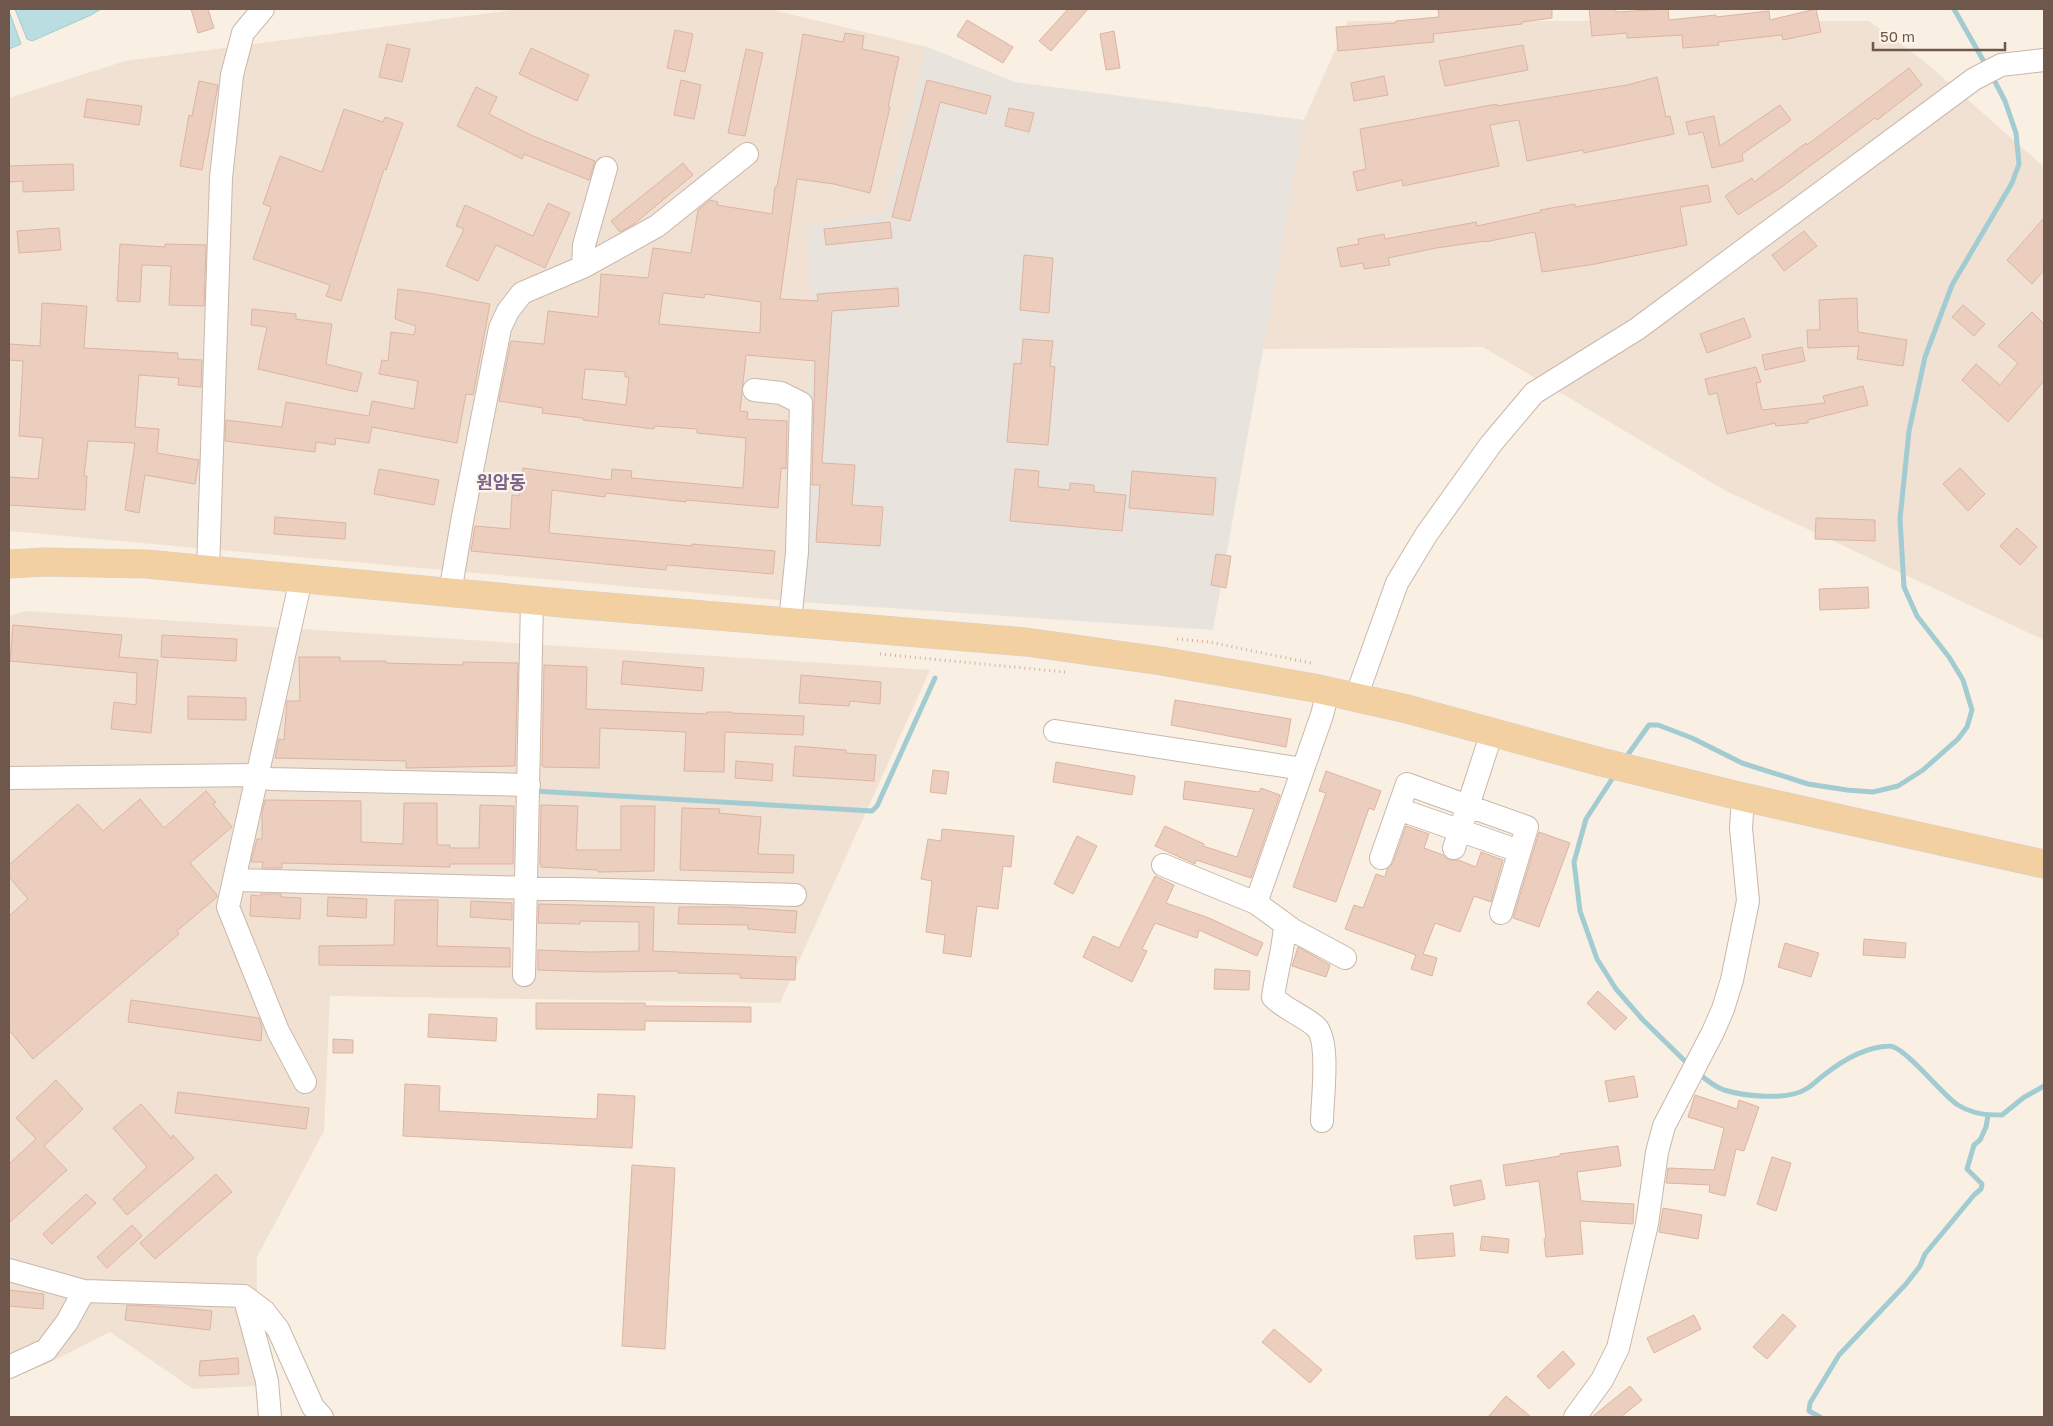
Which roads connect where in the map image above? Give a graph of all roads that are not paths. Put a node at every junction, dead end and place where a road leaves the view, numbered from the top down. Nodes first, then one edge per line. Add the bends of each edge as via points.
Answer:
1 (263, 9) edge
2 (2044, 60) edge
3 (747, 154) dead end
4 (606, 168) dead end
5 (583, 267) junction
6 (754, 390) dead end
7 (9, 564) edge
8 (208, 570) junction
9 (301, 579) junction
10 (450, 593) junction
11 (532, 601) junction
12 (790, 622) junction
13 (1328, 691) junction
14 (1356, 697) junction
15 (1055, 731) dead end
16 (1492, 732) junction
17 (1303, 769) junction
18 (257, 775) junction
19 (9, 778) edge
20 (529, 785) junction
21 (1743, 797) junction
22 (1468, 806) junction
23 (1398, 808) junction
24 (1456, 839) junction
25 (1519, 851) junction
26 (1381, 858) dead end
27 (2044, 864) edge
28 (1163, 865) dead end
29 (234, 880) junction
30 (527, 888) junction
31 (795, 895) dead end
32 (1256, 903) junction
33 (1501, 913) dead end
34 (1284, 924) junction
35 (1345, 958) dead end
36 (524, 975) dead end
37 (305, 1082) dead end
38 (1322, 1121) dead end
39 (9, 1270) edge
40 (84, 1291) junction
41 (244, 1296) junction
42 (9, 1366) edge
43 (270, 1417) edge
44 (322, 1417) edge
45 (1575, 1417) edge

1 - 8 street via 243,33 232,75 221,178
2 - 14 street via 2001,64 1974,79 1637,329 1534,393 1491,444 1426,535 1397,583
3 - 5 street via 657,226
4 - 5 street via 584,245
5 - 10 street via 522,293 500,328
6 - 12 street via 781,393 801,403 797,552
7 - 8 main road via 146,564
8 - 9 main road
9 - 10 main road
9 - 18 street
10 - 11 main road
11 - 12 main road
11 - 20 street
12 - 13 main road via 1026,642 1240,674
13 - 14 main road
13 - 17 street
14 - 16 main road
15 - 17 street
16 - 21 main road
16 - 22 street
17 - 32 street
18 - 19 street
18 - 20 street via 270,779
18 - 29 street
20 - 30 street
21 - 27 main road
21 - 45 street via 1741,828 1748,901 1732,980 1714,1032 1664,1126 1618,1348 1602,1380
22 - 23 street via 1407,784
22 - 24 street
22 - 25 street via 1527,827
23 - 24 street
23 - 26 street
24 - 25 street
25 - 33 street
28 - 32 street
29 - 30 street
29 - 37 street via 228,907 278,1031
30 - 31 street
30 - 36 street
32 - 34 street
34 - 35 street
34 - 38 street via 1274,997 1315,1025 1322,1034
39 - 40 street
40 - 41 street
40 - 42 street via 46,1350
41 - 43 street via 267,1381
41 - 44 street via 264,1311 278,1329 313,1407

